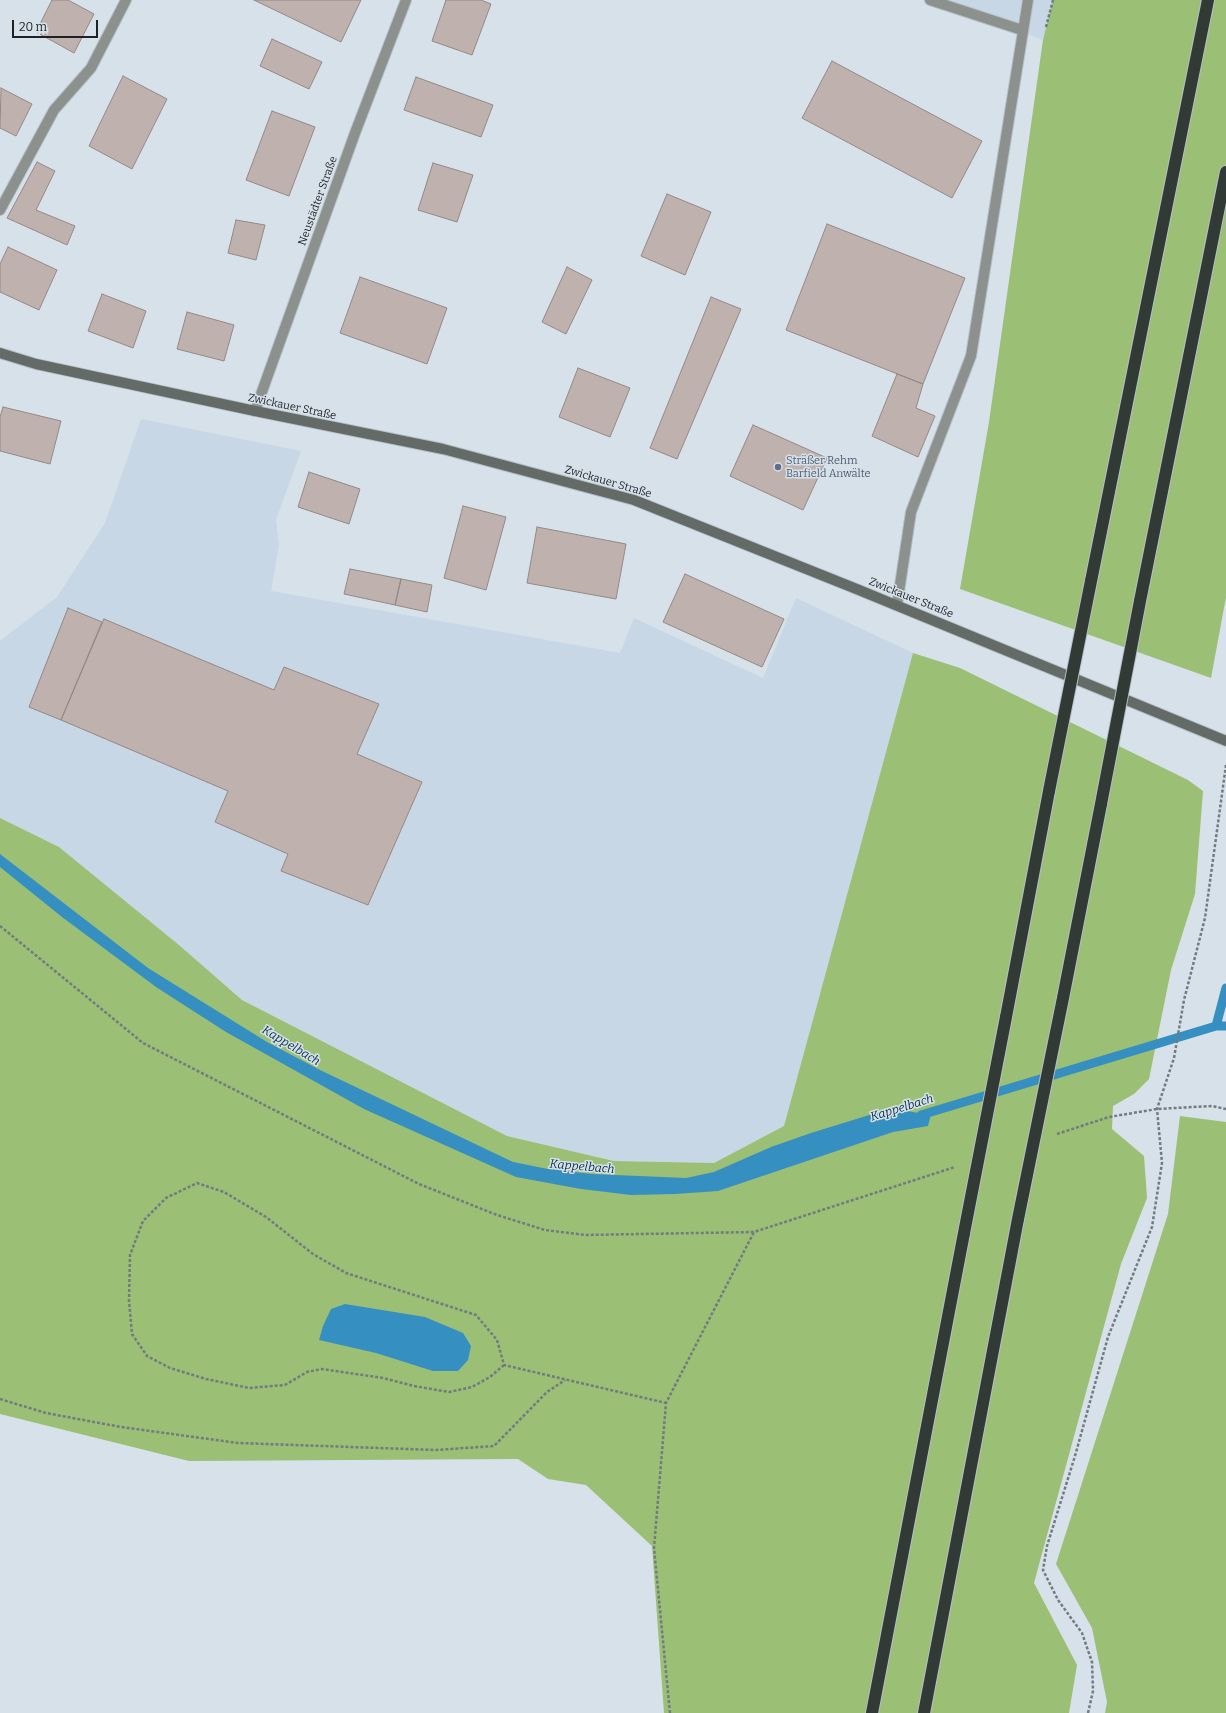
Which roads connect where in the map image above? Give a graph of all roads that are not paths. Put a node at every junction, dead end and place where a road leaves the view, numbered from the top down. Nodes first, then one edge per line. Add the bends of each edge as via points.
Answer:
1 (126, 0) edge
2 (406, 0) edge
3 (930, 0) edge
4 (1028, 0) edge
5 (1208, 0) edge
6 (1022, 30) junction
7 (1226, 172) edge
8 (0, 210) edge
9 (0, 353) edge
10 (255, 411) junction
11 (897, 605) junction
12 (1226, 741) edge
13 (872, 1713) edge
14 (924, 1713) edge

1 - 8 street via 91,68 54,110
2 - 10 street, Neustädter Straße via 355,133
3 - 6 street
4 - 6 street
5 - 13 highway, bridge via 1049,791
6 - 11 street via 972,356 911,512
7 - 14 highway, bridge via 1100,804 1064,998 1018,1218
9 - 10 main road, Zwickauer Straße via 36,364
10 - 11 main road, Zwickauer Straße via 443,449 634,500
11 - 12 main road, Zwickauer Straße

